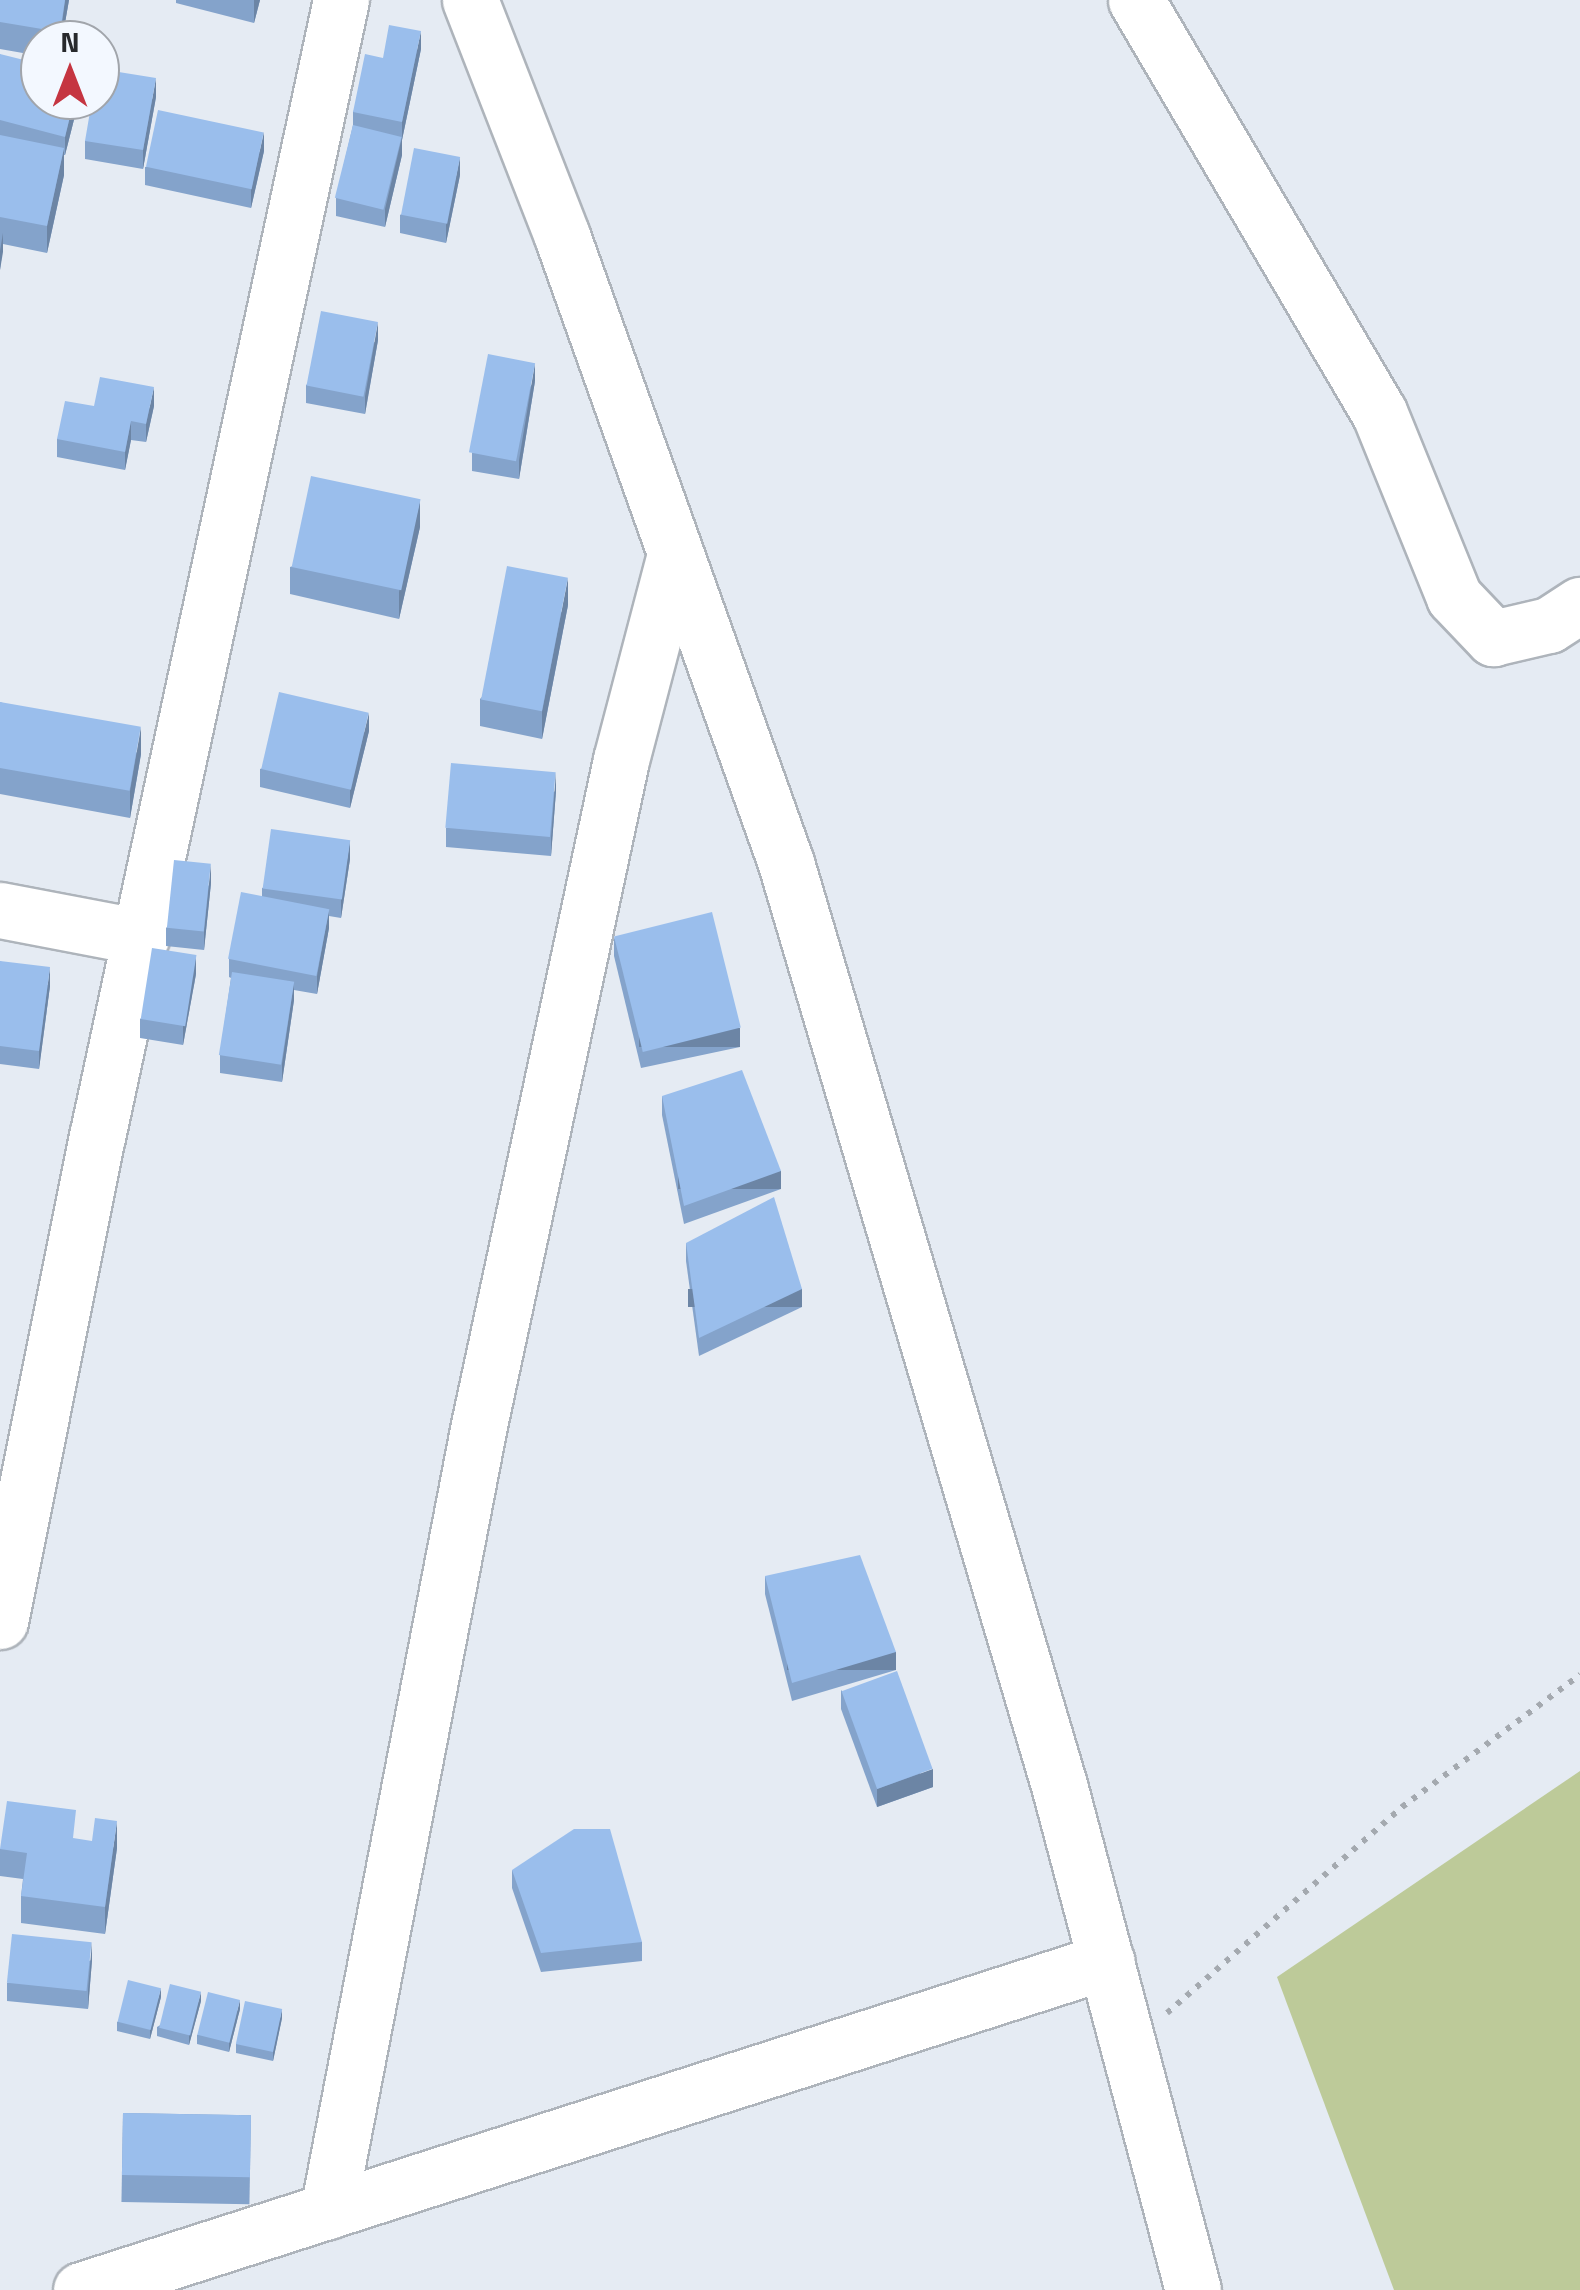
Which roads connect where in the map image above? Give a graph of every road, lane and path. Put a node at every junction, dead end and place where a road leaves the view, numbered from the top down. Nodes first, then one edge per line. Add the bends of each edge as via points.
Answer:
1 (341, 0) edge
2 (470, 0) edge
3 (1136, 0) edge
4 (676, 554) junction
5 (1580, 604) edge
6 (0, 910) edge
7 (140, 938) junction
8 (0, 1621) edge
9 (1580, 1675) edge
10 (1107, 1961) junction
11 (1130, 2045) junction
12 (328, 2212) junction
13 (81, 2290) edge
14 (1192, 2290) edge

1 - 7 street
2 - 4 street
3 - 5 street via 1378,412 1454,597 1493,638 1549,625
4 - 10 street via 786,863
4 - 12 street via 621,760 479,1425
6 - 7 street
7 - 8 street
9 - 11 path via 1402,1807
10 - 11 street
10 - 12 street
11 - 14 street
12 - 13 street

